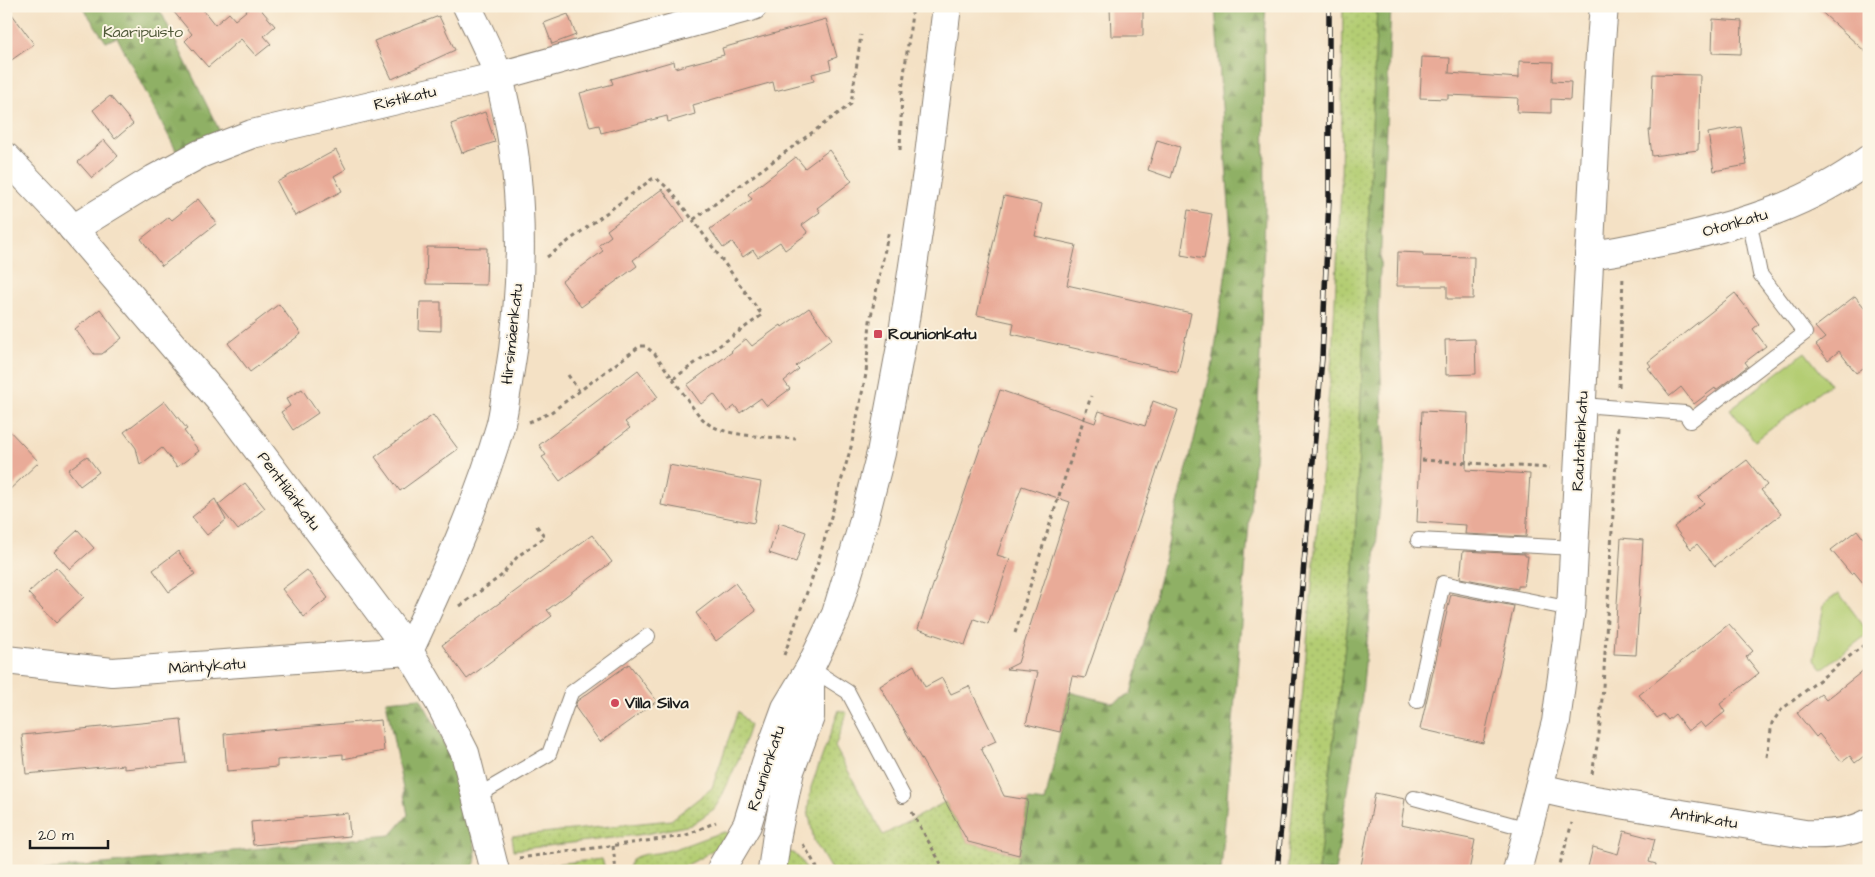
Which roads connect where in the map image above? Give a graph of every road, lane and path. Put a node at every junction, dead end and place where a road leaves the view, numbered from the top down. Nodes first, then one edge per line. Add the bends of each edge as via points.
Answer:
1 (467, 6) edge
2 (753, 6) edge
3 (912, 6) edge
4 (947, 6) edge
5 (1604, 6) edge
6 (861, 36) dead end
7 (499, 76) junction
8 (900, 155) dead end
9 (6, 157) edge
10 (1869, 159) edge
11 (693, 220) junction
12 (1749, 220) junction
13 (890, 227) dead end
14 (73, 229) junction
15 (1602, 253) junction
16 (519, 278) junction
17 (568, 375) dead end
18 (673, 379) junction
19 (579, 391) junction
20 (1092, 396) dead end
21 (1582, 405) junction
22 (1618, 408) junction
23 (500, 425) junction
24 (796, 439) dead end
25 (1422, 460) dead end
26 (1550, 468) dead end
27 (536, 525) dead end
28 (1418, 540) dead end
29 (1575, 548) junction
30 (1571, 609) junction
31 (425, 618) junction
32 (1015, 633) dead end
33 (648, 636) dead end
34 (1869, 641) edge
35 (409, 651) junction
36 (6, 660) edge
37 (781, 664) dead end
38 (810, 668) junction
39 (1417, 701) dead end
40 (1767, 757) dead end
41 (1539, 788) junction
42 (477, 796) junction
43 (904, 796) joint
44 (1414, 798) dead end
45 (1583, 798) junction
46 (718, 822) dead end
47 (1869, 823) edge
48 (1528, 829) junction
49 (613, 846) junction
50 (494, 866) edge
51 (721, 870) edge
52 (616, 871) edge
53 (772, 871) edge
54 (945, 871) edge
55 (1518, 871) edge
56 (1558, 871) edge

1 - 7 street, Hirsimäenkatu
2 - 7 street, Ristikatu
3 - 8 path via 902,90
4 - 38 street, Rounionkatu via 902,346 881,453 836,614
5 - 15 street, Rautatienkatu via 1600,55
6 - 11 path via 851,104
7 - 14 street, Ristikatu via 252,134 200,154
7 - 16 street, Hirsimäenkatu via 516,166
9 - 14 street, Penttilänkatu
10 - 12 street, Otonkatu via 1847,176 1806,198 1782,210
11 - 16 path via 670,190 656,178 652,179
11 - 18 path via 762,315
12 - 15 street, Otonkatu via 1714,231
12 - 22 lane via 1760,274 1805,333 1690,421 1685,413
13 - 37 path via 870,321 866,374 851,447 818,562
14 - 35 street, Penttilänkatu via 228,410
15 - 21 street, Rautatienkatu
15 - 22 path via 1623,273
16 - 23 street, Hirsimäenkatu via 516,332
17 - 19 path
18 - 19 path via 655,354 640,346
18 - 24 path via 704,421 714,428 730,433
19 - 23 path via 535,420
20 - 32 path
21 - 22 lane
21 - 29 street, Rautatienkatu
22 - 45 path via 1601,715 1592,778
23 - 31 street, Hirsimäenkatu via 458,544
25 - 26 path
27 - 31 path via 545,537 518,556 501,576 449,614 436,619
28 - 29 lane
29 - 30 street, Rautatienkatu
30 - 39 lane via 1443,583
30 - 41 street, Rautatienkatu via 1556,722
31 - 35 street, Hirsimäenkatu
33 - 42 lane via 570,693 549,754
34 - 40 path via 1781,710 1772,723
35 - 36 street, Mäntykatu via 112,672
35 - 42 street, Penttilänkatu via 466,753
38 - 43 lane via 848,692
38 - 51 street, Rounionkatu via 786,708 747,825
38 - 53 street, Rounionkatu via 810,717 790,771
41 - 45 street, Antinkatu
41 - 48 street, Rautatienkatu
42 - 50 street, Penttilänkatu
43 - 54 path
44 - 48 lane
45 - 47 street, Antinkatu via 1805,834 1841,832
45 - 56 path via 1573,818
46 - 49 path via 684,836
48 - 55 street, Rautatienkatu
49 - 50 path
49 - 52 path

